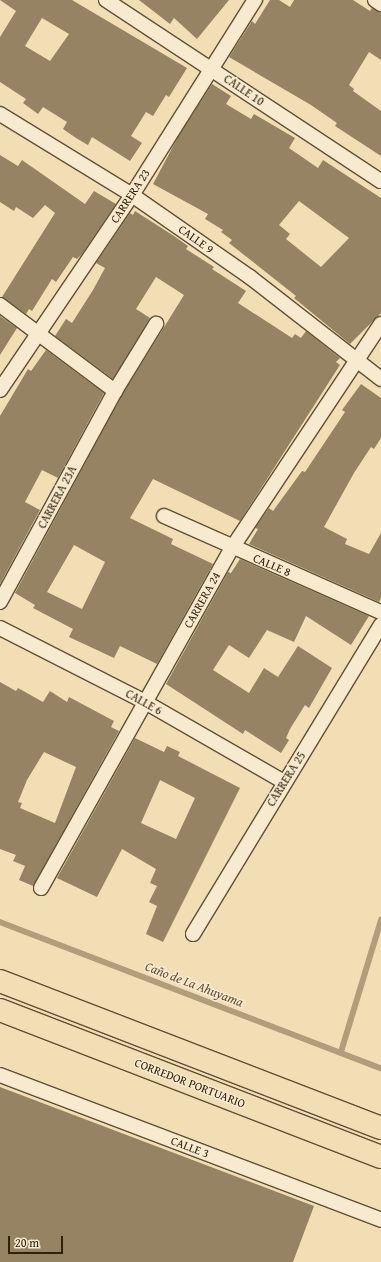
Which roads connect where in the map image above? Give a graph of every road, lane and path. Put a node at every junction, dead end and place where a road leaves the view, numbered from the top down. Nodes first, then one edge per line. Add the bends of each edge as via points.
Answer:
1 (106, 0) edge
2 (255, 0) edge
3 (375, 0) edge
4 (381, 4) edge
5 (211, 68) junction
6 (0, 114) edge
7 (381, 181) edge
8 (132, 195) junction
9 (0, 305) edge
10 (156, 324) dead end
11 (381, 324) edge
12 (38, 333) junction
13 (355, 360) junction
14 (381, 379) edge
15 (0, 390) edge
16 (115, 391) junction
17 (164, 516) dead end
18 (232, 548) junction
19 (0, 602) edge
20 (381, 612) edge
21 (381, 625) edge
22 (0, 628) edge
23 (145, 702) junction
24 (284, 782) junction
25 (41, 888) dead end
26 (193, 934) dead end
27 (0, 981) edge
28 (0, 1010) edge
29 (0, 1075) edge
30 (381, 1128) edge
31 (381, 1157) edge
32 (381, 1220) edge

1 - 5 street, CALLE 10
2 - 5 street, CARRERA 23
3 - 4 street
5 - 7 street, CALLE 10
5 - 8 street, CARRERA 23
6 - 8 street, CALLE 9
8 - 12 street, CARRERA 23
8 - 13 street, CALLE 9 via 250,277
9 - 12 street
10 - 16 street, CARRERA 23A
11 - 13 street, CARRERA 24
12 - 15 street, CARRERA 23
12 - 16 street
13 - 14 street, CALLE 9
13 - 18 street, CARRERA 24
16 - 19 street, CARRERA 23A
17 - 18 street, CALLE 8
18 - 20 street, CALLE 8
18 - 23 street, CARRERA 24
21 - 24 street, CARRERA 25
22 - 23 street, CALLE 6
23 - 24 street, CALLE 6
23 - 25 street, CARRERA 24
24 - 26 street, CARRERA 25
27 - 30 main road
28 - 31 main road, CORREDOR PORTUARIO
29 - 32 street, CALLE 3

